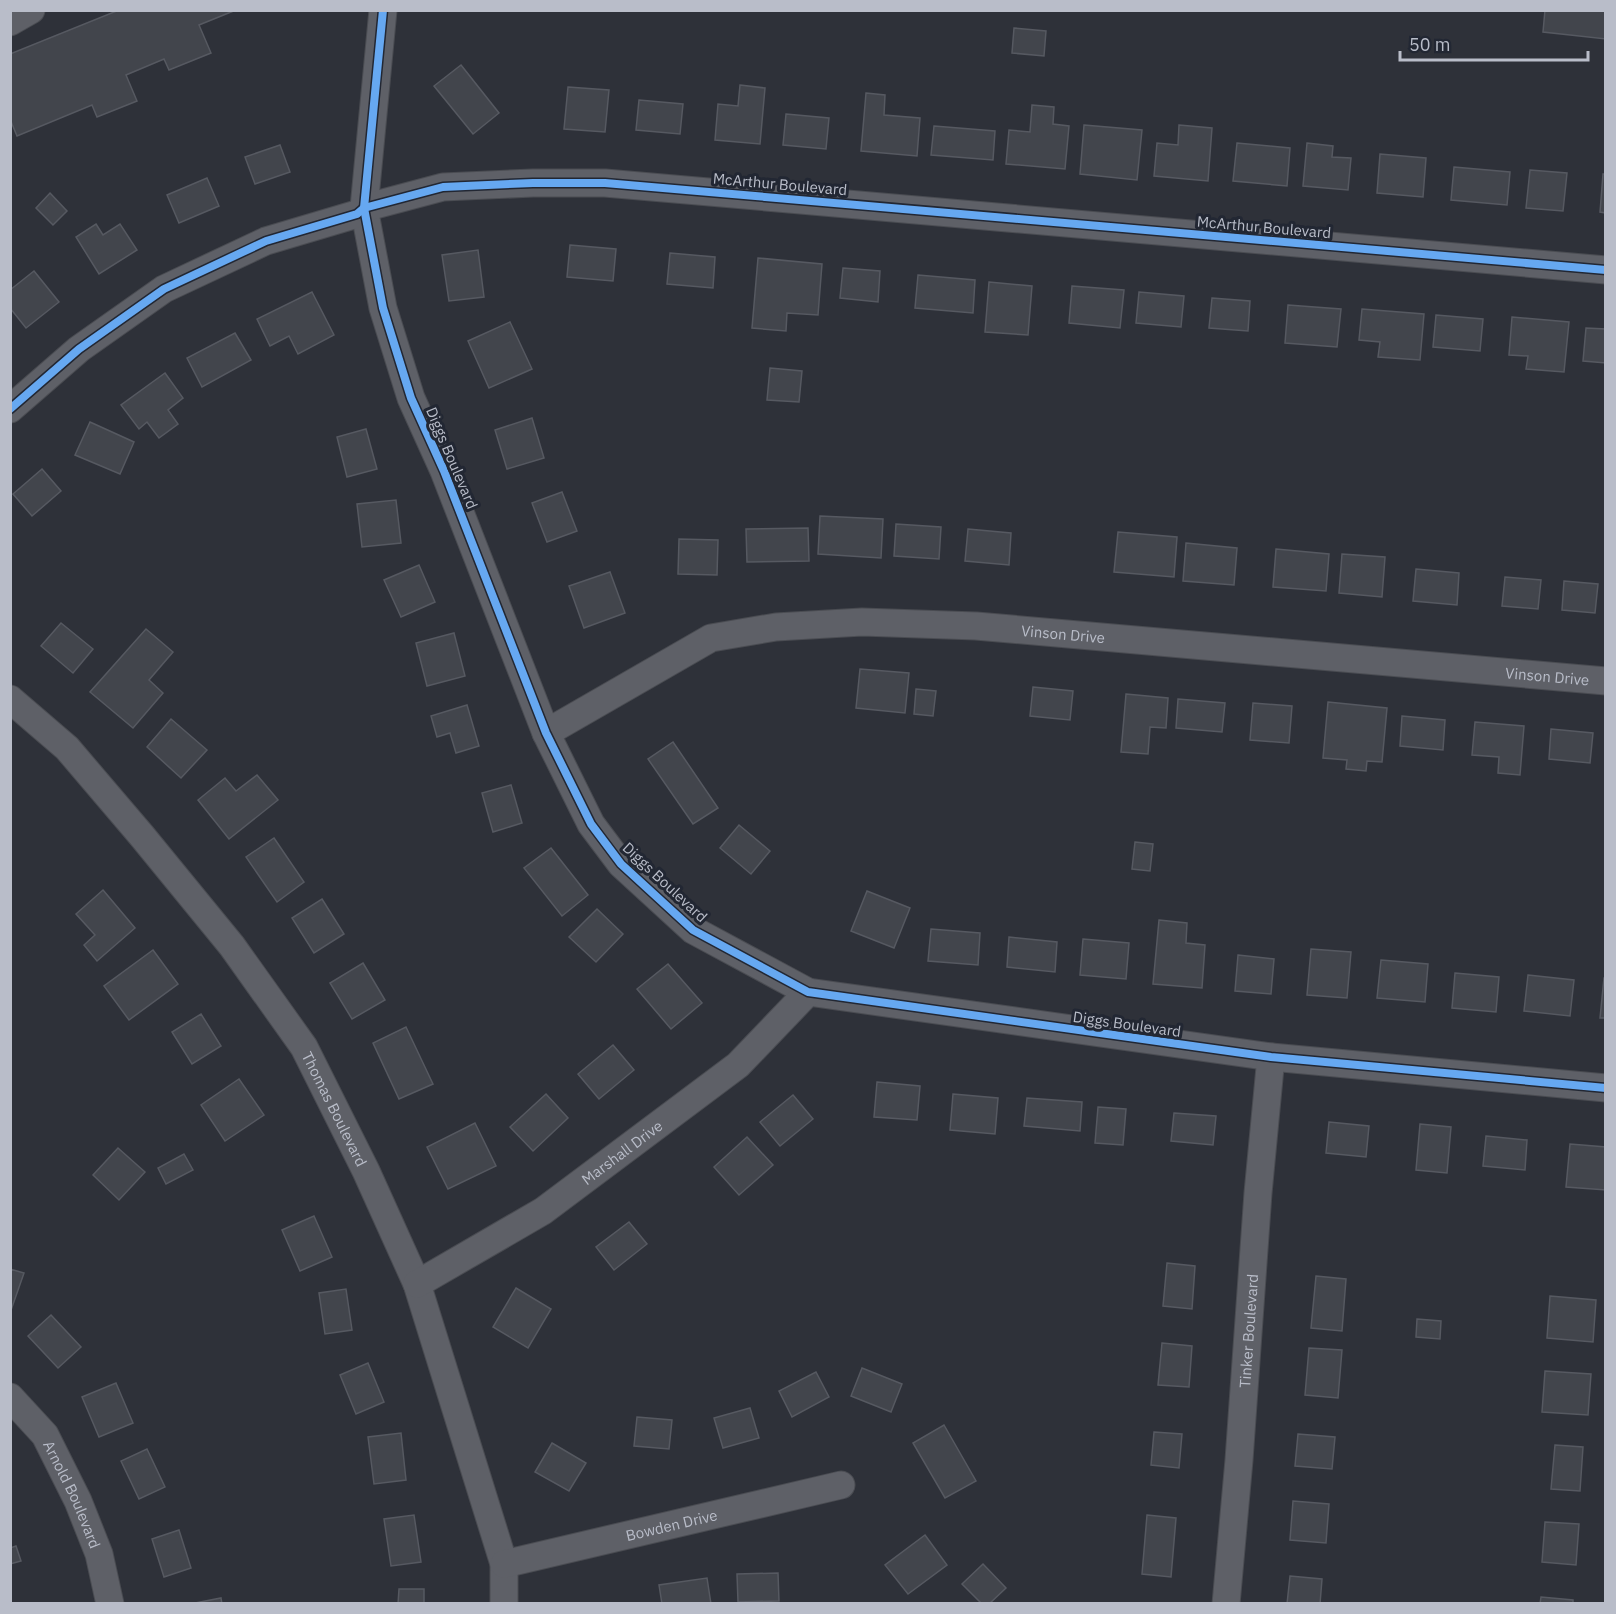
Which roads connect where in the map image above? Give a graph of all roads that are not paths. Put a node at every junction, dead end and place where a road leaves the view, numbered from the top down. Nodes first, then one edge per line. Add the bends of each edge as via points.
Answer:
1 (31, 10) edge
2 (383, 10) edge
3 (10, 22) edge
4 (364, 208) junction
5 (1605, 270) edge
6 (10, 408) edge
7 (1605, 681) edge
8 (10, 699) edge
9 (546, 733) junction
10 (808, 992) junction
11 (1271, 1058) junction
12 (1605, 1088) edge
13 (417, 1284) junction
14 (10, 1397) edge
15 (841, 1485) dead end
16 (504, 1564) junction
17 (110, 1604) edge
18 (504, 1604) edge
19 (1226, 1604) edge

1 - 3 street
2 - 4 street, Diggs Boulevard
4 - 5 street, McArthur Boulevard via 443,188 605,183
4 - 6 street, McArthur Boulevard via 357,214 266,242 164,289 79,349
4 - 9 street, Diggs Boulevard via 383,308 411,398 444,471
7 - 9 street, Vinson Drive via 976,626 862,622 777,627 711,638
8 - 13 street, Thomas Boulevard via 67,748 142,836 232,946 304,1047 366,1170
9 - 10 street, Diggs Boulevard via 591,824 621,864 693,930
10 - 11 street, Diggs Boulevard
10 - 13 street, Marshall Drive via 738,1065 543,1211
11 - 12 street, Diggs Boulevard
11 - 19 street, Tinker Boulevard
13 - 16 street, Thomas Boulevard
14 - 17 street, Arnold Boulevard via 45,1436 78,1501 99,1554
15 - 16 street, Bowden Drive
16 - 18 street, Thomas Boulevard

